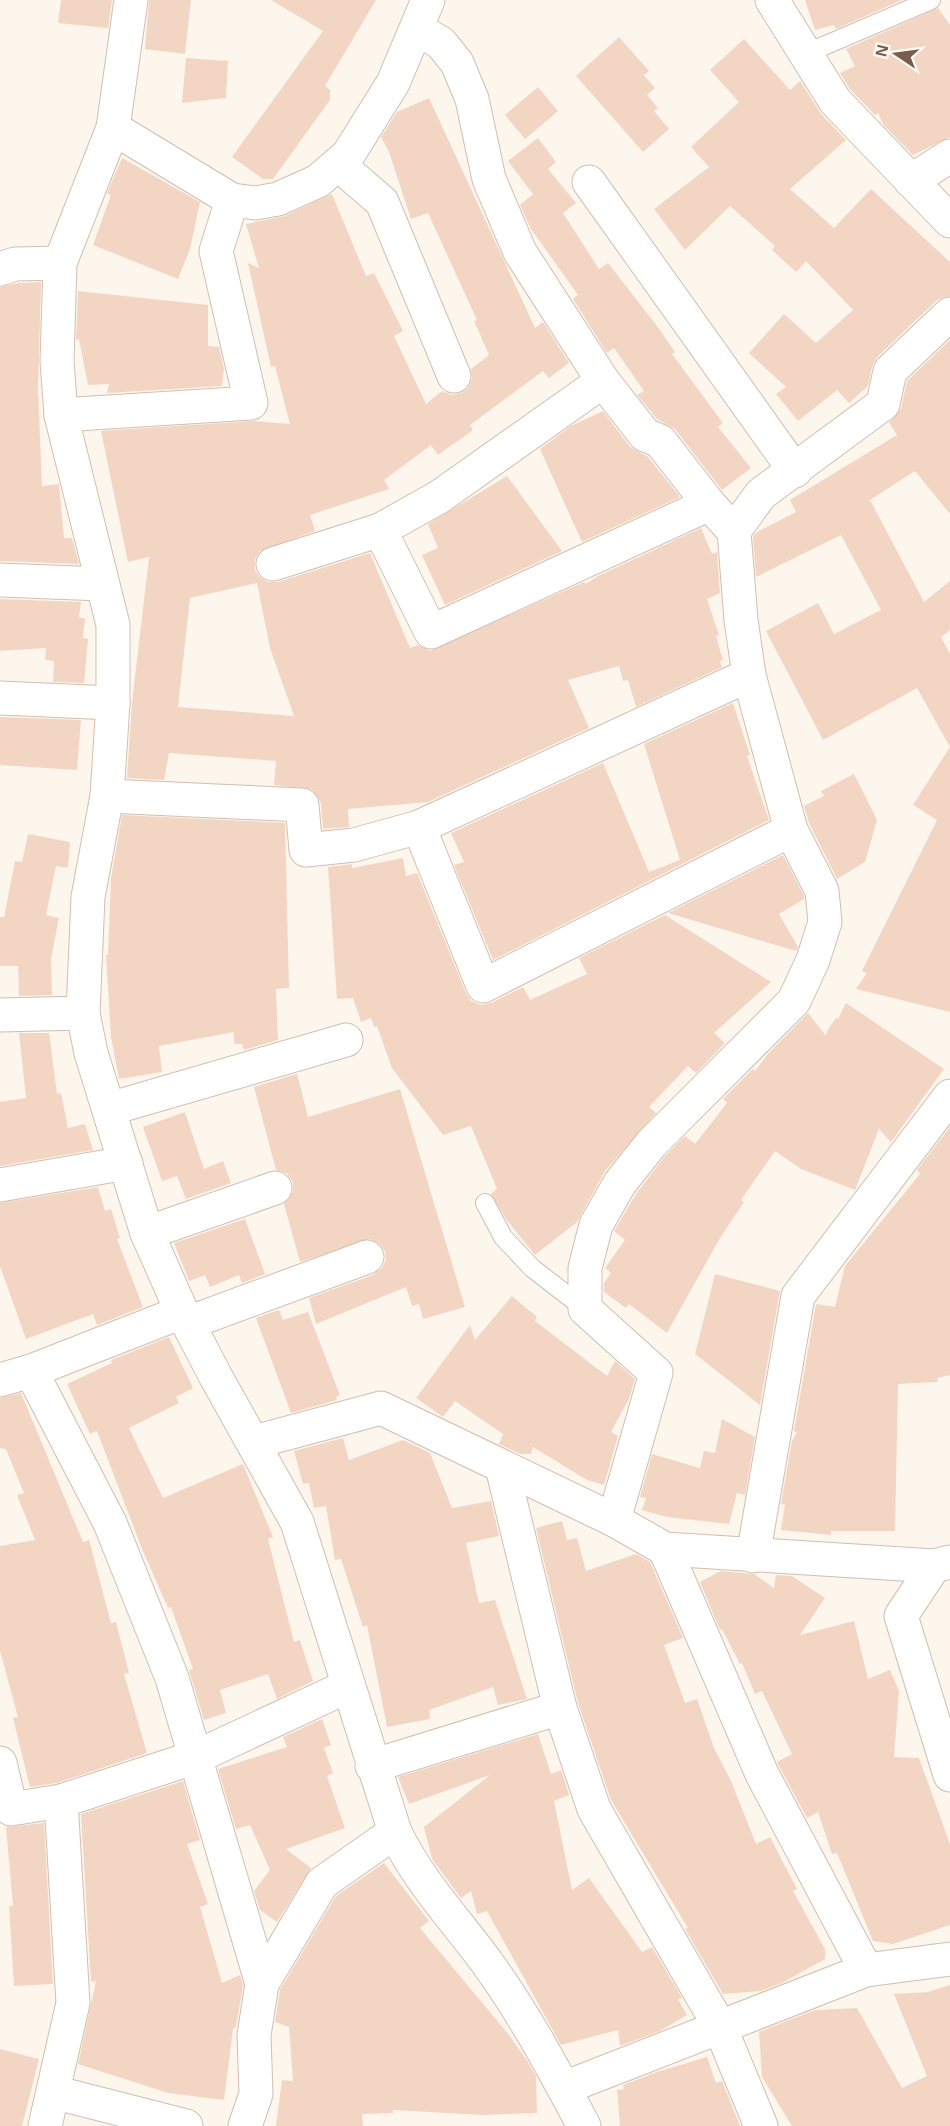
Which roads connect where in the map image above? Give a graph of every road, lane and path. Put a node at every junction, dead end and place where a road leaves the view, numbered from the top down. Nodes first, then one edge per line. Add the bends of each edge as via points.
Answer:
1 (131, 0) edge
2 (772, 0) edge
3 (931, 0) edge
4 (423, 14) edge
5 (805, 54) junction
6 (113, 128) junction
7 (950, 156) edge
8 (338, 164) junction
9 (911, 181) junction
10 (589, 182) dead end
11 (232, 200) junction
12 (950, 221) edge
13 (60, 263) junction
14 (0, 269) edge
15 (950, 314) edge
16 (454, 376) dead end
17 (603, 381) junction
18 (61, 415) junction
19 (795, 471) junction
20 (709, 504) junction
21 (380, 530) junction
22 (734, 531) junction
23 (273, 564) dead end
24 (0, 580) edge
25 (102, 584) junction
26 (749, 675) junction
27 (0, 698) edge
28 (113, 703) junction
29 (107, 796) junction
30 (419, 827) junction
31 (791, 830) junction
32 (83, 1013) junction
33 (0, 1016) edge
34 (346, 1040) dead end
35 (950, 1096) edge
36 (109, 1109) junction
37 (126, 1163) junction
38 (0, 1185) edge
39 (275, 1188) dead end
40 (485, 1203) dead end
41 (147, 1233) junction
42 (367, 1257) dead end
43 (585, 1309) junction
44 (185, 1317) junction
45 (32, 1371) junction
46 (0, 1380) edge
47 (254, 1442) junction
48 (502, 1467) junction
49 (614, 1520) junction
50 (665, 1549) junction
51 (753, 1556) junction
52 (942, 1564) edge
53 (348, 1686) junction
54 (560, 1708) junction
55 (196, 1757) junction
56 (0, 1763) edge
57 (372, 1766) junction
58 (950, 1775) edge
59 (61, 1800) junction
60 (395, 1832) junction
61 (950, 1959) edge
62 (866, 1970) junction
63 (262, 1984) junction
64 (720, 2027) junction
65 (564, 2088) junction
66 (52, 2092) junction
67 (45, 2126) edge
68 (186, 2126) edge
69 (245, 2126) edge
70 (584, 2126) edge
71 (761, 2126) edge

1 - 6 street
2 - 5 street
3 - 5 lane
4 - 8 street via 393,83 348,155
4 - 17 street via 457,63 472,99 489,180 520,252
5 - 9 street via 835,101
6 - 11 street
6 - 13 street
7 - 9 street
8 - 11 street via 318,181 278,199 255,203
8 - 16 street via 382,202
9 - 12 street
10 - 19 street
11 - 18 street via 216,250 251,403
13 - 14 street via 15,264
13 - 18 street via 57,361
15 - 19 street via 890,371 882,404
17 - 20 street via 645,435 660,441
17 - 21 street via 439,496
18 - 25 street
19 - 22 street via 761,494
20 - 21 street via 430,632
20 - 22 street
21 - 23 street
22 - 26 street
24 - 25 street
25 - 28 street via 112,625
26 - 30 street
26 - 31 street
27 - 28 street
28 - 29 street
29 - 30 street via 302,805 306,850 354,845
29 - 32 street via 88,897
30 - 31 street via 483,987
31 - 43 street via 822,891 825,922 813,960 794,1001 651,1144 620,1183 596,1225 585,1268
32 - 33 street
32 - 36 street via 90,1053
34 - 36 street
35 - 51 street via 798,1296
36 - 37 street
37 - 38 street
37 - 41 street
39 - 41 street
40 - 43 lane via 503,1237 532,1268
41 - 44 street
42 - 44 street
43 - 49 street via 656,1373
44 - 45 street
44 - 47 street
45 - 46 street
45 - 55 street via 110,1523 172,1678
47 - 48 street via 381,1408
47 - 53 street via 297,1522
48 - 49 street
48 - 54 street
49 - 50 street
50 - 51 street
50 - 62 street via 762,1774
51 - 52 street
52 - 58 street via 901,1616
53 - 55 street
53 - 57 street
54 - 57 street
54 - 64 street via 594,1809
55 - 59 street
55 - 63 street
56 - 59 street via 11,1809
57 - 60 street
59 - 66 street via 73,2003
60 - 63 street via 322,1883
60 - 65 street via 410,1863 528,2021
61 - 62 street
62 - 64 street
63 - 69 street via 254,2035 256,2094
64 - 65 street
64 - 71 street
65 - 70 street
66 - 67 street
66 - 68 street

